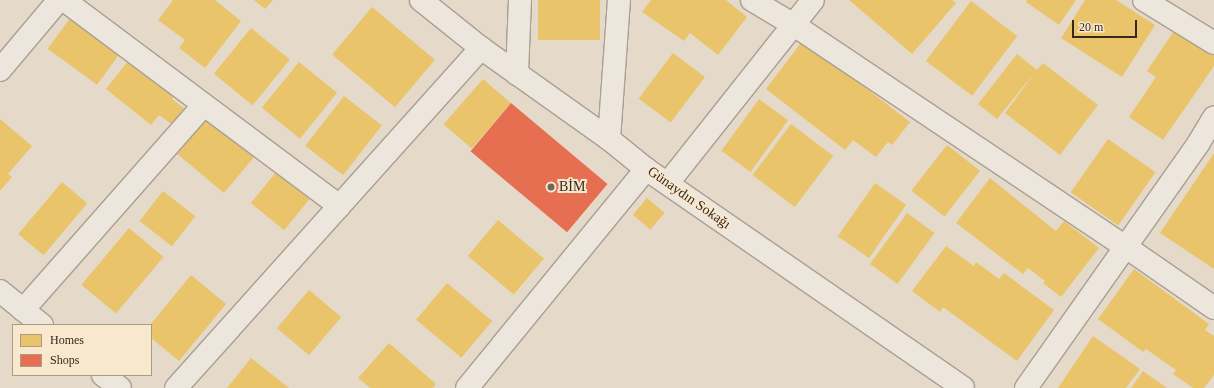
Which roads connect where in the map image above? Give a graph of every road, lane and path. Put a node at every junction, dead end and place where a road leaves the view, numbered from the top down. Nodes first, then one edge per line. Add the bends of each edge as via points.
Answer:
1 (59, 0) edge
2 (64, 0) edge
3 (421, 0) edge
4 (520, 0) edge
5 (619, 0) edge
6 (752, 0) edge
7 (813, 0) edge
8 (1144, 0) edge
9 (794, 25) junction
10 (1214, 43) edge
11 (481, 48) junction
12 (0, 70) edge
13 (517, 74) junction
14 (204, 104) junction
15 (1214, 117) edge
16 (609, 139) junction
17 (646, 168) junction
18 (668, 183) junction
19 (339, 206) junction
20 (1126, 247) junction
21 (0, 291) edge
22 (1214, 308) edge
23 (23, 310) junction
24 (41, 324) edge
25 (176, 388) edge
26 (467, 388) edge
27 (963, 388) edge
28 (1026, 388) edge

1 - 12 street
2 - 14 street
3 - 11 street, Günaydın Sokağı
4 - 13 street
5 - 16 street
6 - 9 street
7 - 9 street
8 - 10 street
9 - 18 street
9 - 20 street
11 - 13 street, Günaydın Sokağı
11 - 19 street
13 - 16 street, Günaydın Sokağı
14 - 19 street
14 - 23 street
15 - 20 street
16 - 17 street, Günaydın Sokağı
17 - 18 street, Günaydın Sokağı
17 - 26 street
18 - 27 street, Günaydın Sokağı
19 - 25 street
20 - 22 street
20 - 28 street
21 - 23 street
23 - 24 street

